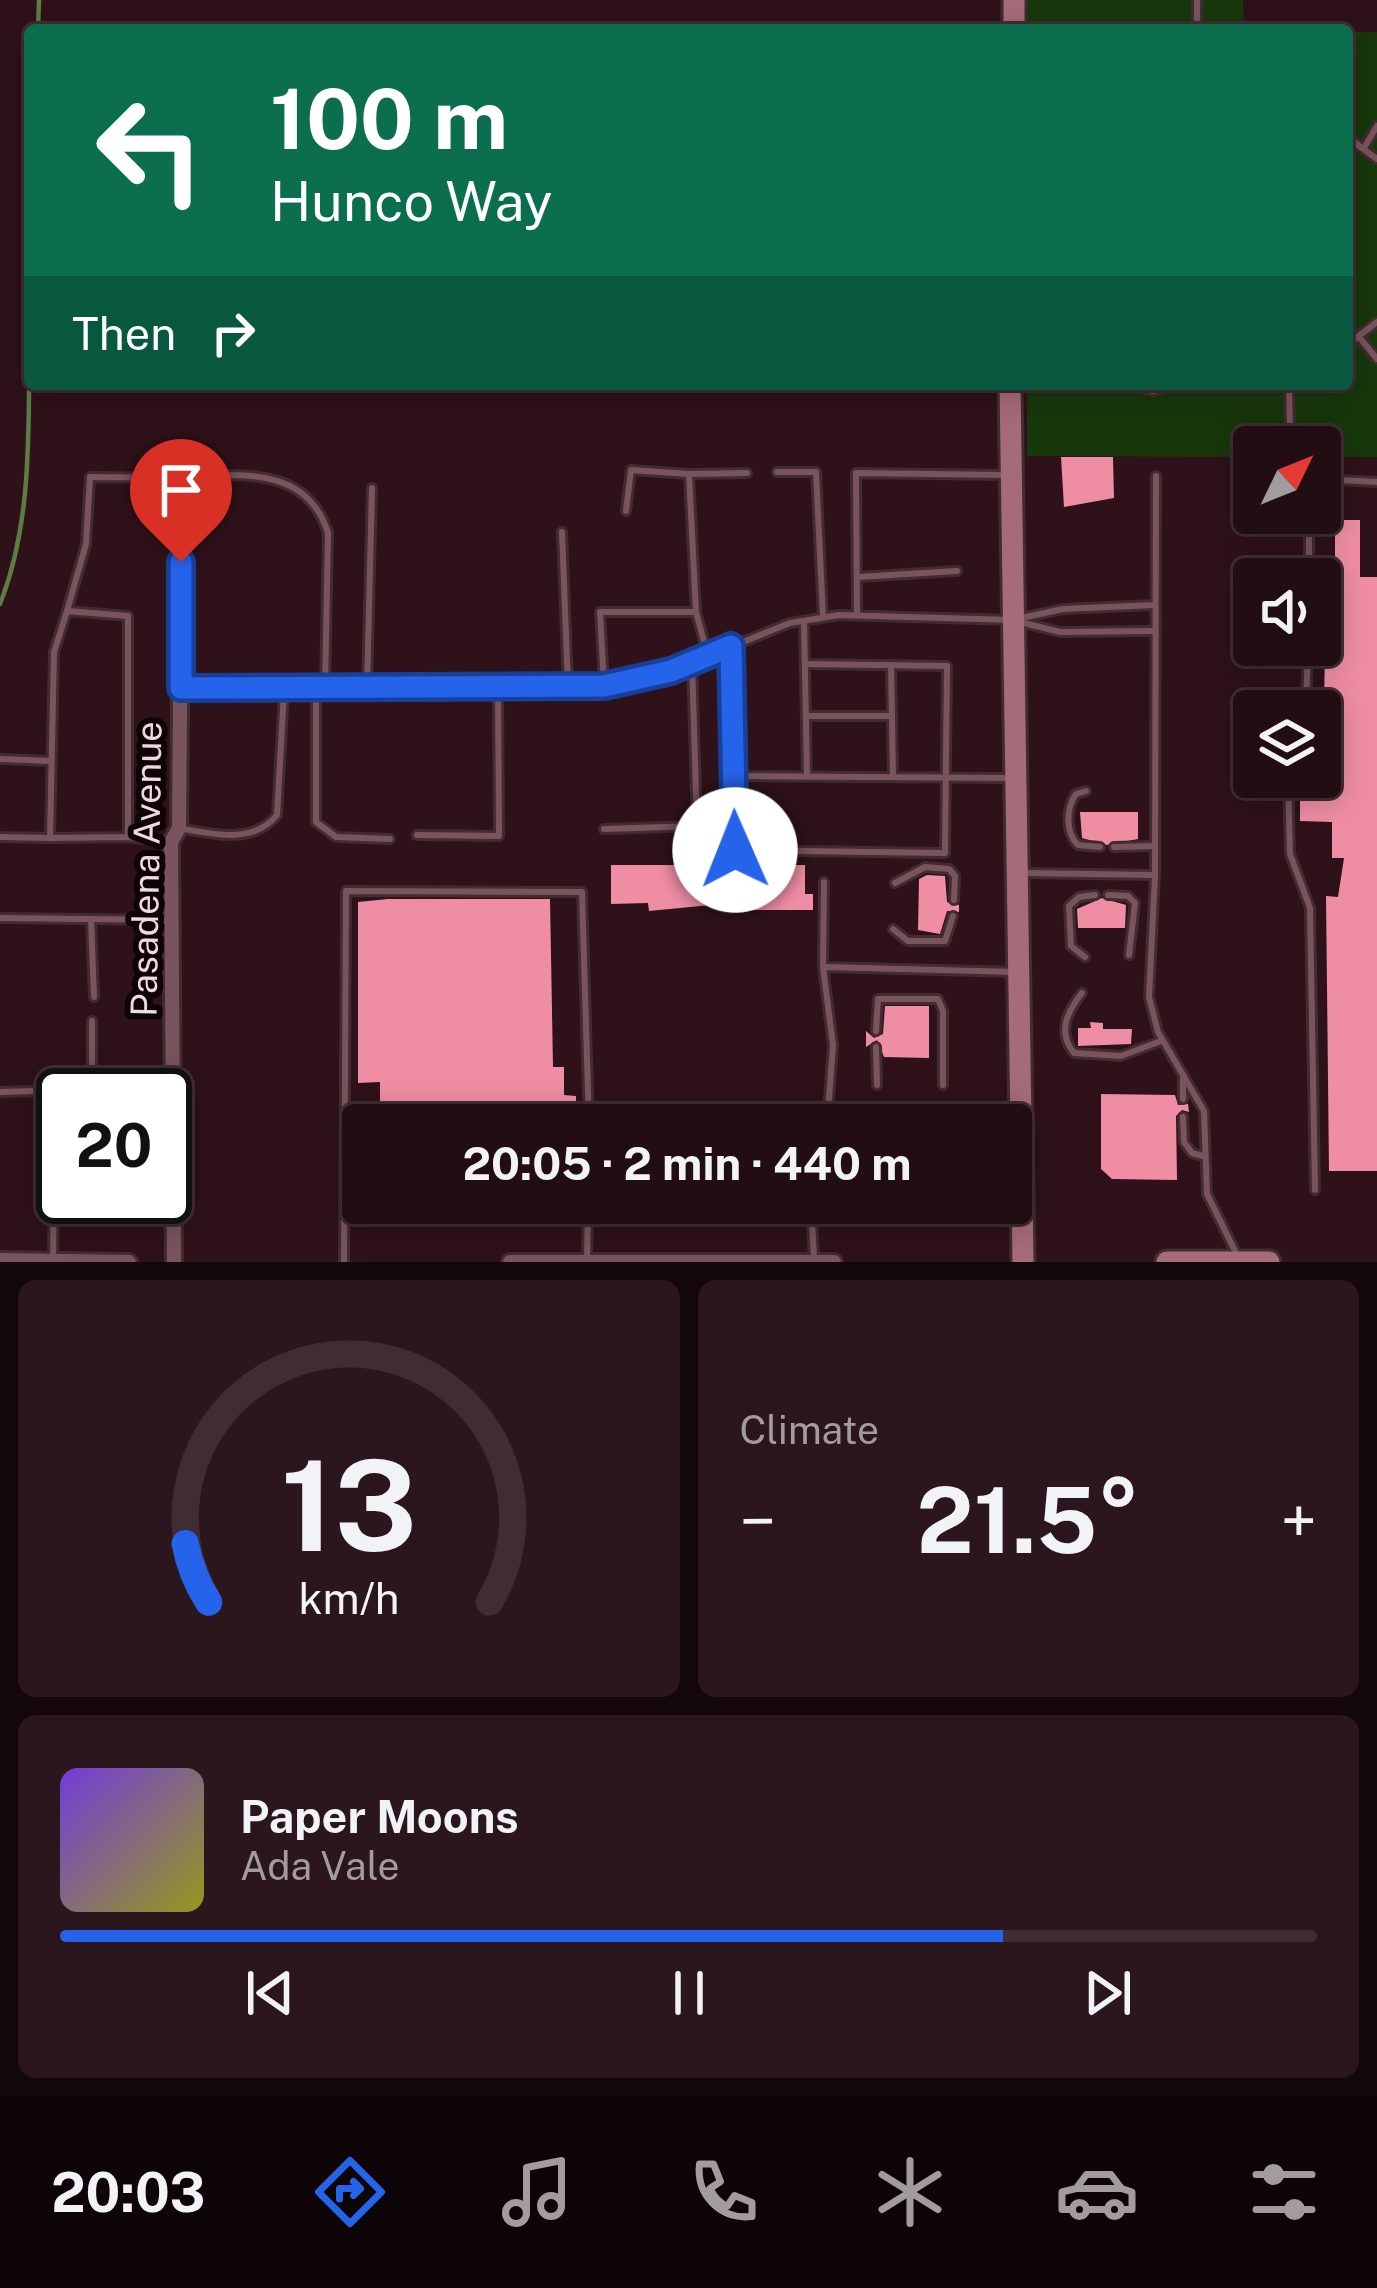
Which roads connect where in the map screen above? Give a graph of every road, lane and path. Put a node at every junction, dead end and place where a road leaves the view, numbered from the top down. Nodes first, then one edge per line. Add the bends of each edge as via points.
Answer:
1 (1377, 126) edge
2 (1353, 140) edge
3 (1365, 146) junction
4 (1377, 159) edge
5 (1377, 322) edge
6 (1359, 338) junction
7 (1353, 342) edge
8 (1377, 359) edge
9 (1010, 390) edge
10 (1289, 390) edge
11 (1290, 426) edge
12 (1010, 465) junction
13 (777, 472) dead end
14 (748, 473) dead end
15 (689, 474) junction
16 (1156, 476) dead end
17 (182, 477) junction
18 (1341, 480) edge
19 (1377, 482) edge
20 (372, 488) dead end
21 (626, 511) dead end
22 (562, 532) dead end
23 (957, 571) dead end
24 (857, 577) junction
25 (1154, 605) junction
26 (67, 611) junction
27 (696, 612) junction
28 (857, 615) junction
29 (823, 617) junction
30 (804, 620) junction
31 (1012, 620) junction
32 (1154, 632) junction
33 (731, 646) junction
34 (708, 656) junction
35 (692, 662) junction
36 (805, 664) junction
37 (891, 665) junction
38 (568, 686) junction
39 (604, 686) junction
40 (498, 687) junction
41 (181, 688) junction
42 (321, 690) junction
43 (367, 690) junction
44 (284, 691) junction
45 (806, 716) junction
46 (892, 716) junction
47 (0, 759) edge
48 (52, 761) junction
49 (734, 776) junction
50 (807, 776) junction
51 (893, 777) junction
52 (949, 778) junction
53 (1012, 778) junction
54 (1086, 791) dead end
55 (1289, 798) edge
56 (604, 829) dead end
57 (175, 835) junction
58 (417, 835) dead end
59 (0, 837) edge
60 (128, 837) junction
61 (50, 838) junction
62 (390, 839) dead end
63 (1155, 846) junction
64 (1100, 847) dead end
65 (1114, 847) dead end
66 (1014, 872) junction
67 (1155, 875) junction
68 (824, 882) dead end
69 (895, 884) dead end
70 (1095, 895) dead end
71 (1108, 895) dead end
72 (954, 900) dead end
73 (953, 916) dead end
74 (0, 918) edge
75 (91, 919) junction
76 (172, 920) junction
77 (893, 929) dead end
78 (1129, 955) dead end
79 (1085, 956) dead end
80 (823, 967) junction
81 (1019, 973) junction
82 (1082, 993) dead end
83 (94, 997) dead end
84 (92, 1021) dead end
85 (876, 1031) dead end
86 (1162, 1041) junction
87 (876, 1047) dead end
88 (92, 1068) edge
89 (173, 1068) edge
90 (1183, 1074) junction
91 (877, 1085) dead end
92 (943, 1085) dead end
93 (36, 1091) edge
94 (0, 1092) edge
95 (1183, 1099) dead end
96 (345, 1104) edge
97 (588, 1104) edge
98 (829, 1104) edge
99 (1183, 1117) dead end
100 (1203, 1156) junction
101 (1315, 1190) dead end
102 (54, 1224) edge
103 (174, 1224) edge
104 (344, 1224) edge
105 (588, 1224) edge
106 (813, 1224) edge
107 (0, 1260) edge
108 (23, 1261) edge
109 (53, 1261) edge
110 (587, 1261) edge
111 (130, 1262) edge
112 (174, 1262) edge
113 (344, 1262) edge
114 (510, 1262) edge
115 (542, 1262) edge
116 (629, 1262) edge
117 (789, 1262) edge
118 (814, 1262) edge
119 (834, 1262) edge
120 (1023, 1262) edge
121 (1167, 1262) edge
122 (1240, 1262) edge
123 (1269, 1262) edge

1 - 3 lane
2 - 3 lane
3 - 4 lane
5 - 6 lane
6 - 7 lane
6 - 8 lane
9 - 12 main road
10 - 11 lane
12 - 24 lane via 856,473
12 - 31 main road
13 - 29 lane via 816,472
14 - 15 lane
15 - 21 lane via 631,470
15 - 27 lane
16 - 25 lane
17 - 26 lane via 90,477 86,544
17 - 41 street, Pasadena Avenue
17 - 42 lane via 265,476 290,484 322,513 328,533
18 - 19 lane
20 - 43 lane
22 - 38 lane
23 - 24 lane
24 - 28 lane
25 - 31 lane
25 - 32 lane
26 - 48 lane via 54,652
26 - 60 lane via 128,616
27 - 34 lane
27 - 39 lane via 600,612
28 - 29 lane
28 - 31 lane
29 - 30 lane
30 - 33 lane
30 - 36 lane
31 - 32 lane via 1060,632
31 - 53 main road
32 - 63 lane
33 - 34 lane
33 - 49 lane
34 - 35 lane
35 - 39 lane
35 - 56 lane via 697,826
36 - 37 lane
36 - 45 lane
37 - 46 lane
37 - 52 lane via 947,666
38 - 39 lane
38 - 40 lane
40 - 43 lane
40 - 58 lane via 499,836
41 - 44 lane
41 - 57 street, Pasadena Avenue
42 - 43 lane
42 - 44 lane
42 - 62 lane via 316,822 336,837
44 - 57 lane via 277,815 254,832
45 - 46 lane
45 - 50 lane
46 - 51 lane
47 - 48 lane
48 - 61 lane
49 - 50 lane
49 - 52 lane via 735,850 945,853
50 - 51 lane
51 - 52 lane
52 - 53 lane
53 - 66 main road
54 - 64 lane via 1069,807 1070,834 1082,847
55 - 101 lane via 1290,854 1310,908
57 - 60 lane
57 - 76 street, Pasadena Avenue
59 - 61 lane
60 - 61 lane
63 - 65 lane
63 - 67 lane
66 - 67 lane
66 - 81 main road
67 - 86 lane via 1149,997
68 - 80 lane
69 - 72 lane via 925,866 949,869
70 - 79 lane via 1070,907 1071,946
71 - 78 lane via 1135,903
73 - 77 lane via 945,941 908,940
74 - 75 lane
75 - 76 lane
75 - 83 lane
76 - 89 street, Pasadena Avenue
80 - 81 lane
80 - 98 lane via 833,1046
81 - 120 main road
82 - 86 lane via 1066,1016 1074,1053 1121,1056
84 - 88 lane
85 - 92 lane via 878,999 938,999
86 - 90 lane
87 - 91 lane
90 - 95 lane
90 - 100 lane via 1204,1111
93 - 94 lane
96 - 97 lane via 346,891 582,892
99 - 100 lane via 1184,1142
100 - 122 lane via 1207,1194
102 - 109 lane
103 - 112 street, Pasadena Avenue
104 - 113 lane
105 - 110 lane
106 - 118 lane
107 - 108 street
108 - 109 street
109 - 111 street
110 - 115 street
110 - 116 street
114 - 115 street
116 - 117 street
117 - 118 street
118 - 119 street
121 - 122 main road
122 - 123 main road

